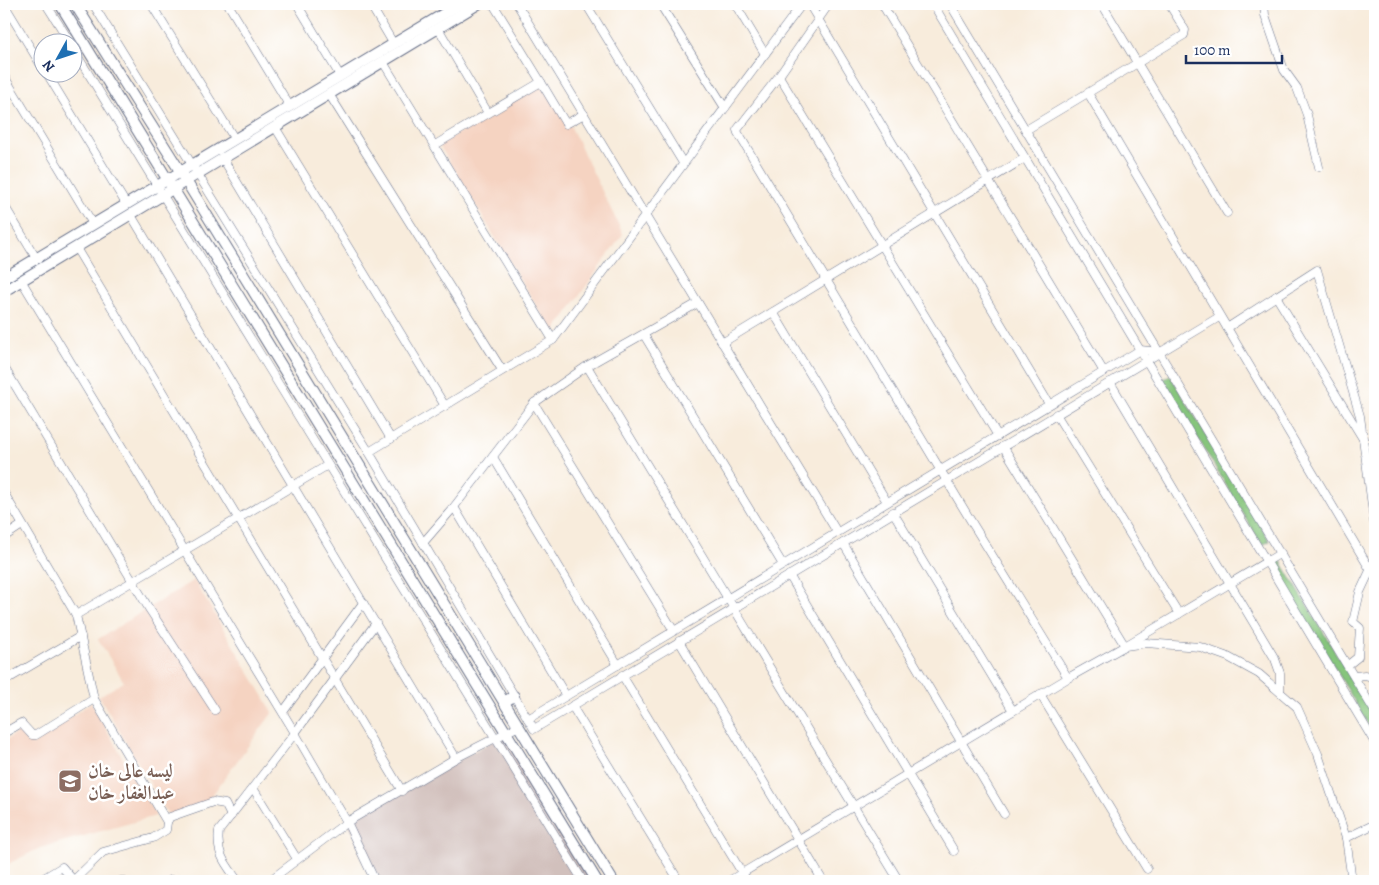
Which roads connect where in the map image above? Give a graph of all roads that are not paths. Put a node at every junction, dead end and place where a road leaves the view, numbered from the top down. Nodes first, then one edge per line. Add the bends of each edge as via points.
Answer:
1 (4, 4) edge
2 (46, 4) edge
3 (60, 4) edge
4 (75, 4) edge
5 (93, 4) edge
6 (152, 4) edge
7 (228, 4) edge
8 (297, 4) edge
9 (370, 4) edge
10 (460, 4) edge
11 (478, 4) edge
12 (493, 4) edge
13 (517, 4) edge
14 (586, 4) edge
15 (660, 4) edge
16 (735, 4) edge
17 (802, 4) edge
18 (809, 4) edge
19 (829, 4) edge
20 (882, 4) edge
21 (932, 4) edge
22 (950, 4) edge
23 (1102, 4) edge
24 (1169, 4) edge
25 (1265, 4) edge
26 (447, 7) edge
27 (818, 20) junction
28 (438, 28) junction
29 (64, 32) edge
30 (394, 43) junction
31 (32, 50) edge
32 (765, 54) junction
33 (383, 62) junction
34 (82, 63) edge
35 (1138, 63) junction
36 (339, 74) junction
37 (4, 76) edge
38 (779, 76) junction
39 (52, 82) edge
40 (541, 82) junction
41 (1088, 93) junction
42 (329, 94) junction
43 (289, 105) junction
44 (725, 108) junction
45 (488, 113) junction
46 (584, 114) junction
47 (275, 127) junction
48 (1026, 130) junction
49 (234, 138) junction
50 (1032, 140) junction
51 (435, 145) junction
52 (1019, 148) junction
53 (222, 157) junction
54 (1025, 158) junction
55 (684, 163) junction
56 (1319, 167) dead end
57 (194, 169) junction
58 (182, 176) junction
59 (988, 180) junction
60 (170, 184) junction
61 (160, 189) junction
62 (126, 204) junction
63 (4, 205) edge
64 (934, 212) junction
65 (1227, 213) dead end
66 (131, 215) junction
67 (645, 216) junction
68 (93, 224) junction
69 (883, 244) junction
70 (76, 248) junction
71 (36, 258) junction
72 (4, 278) edge
73 (825, 279) junction
74 (22, 280) junction
75 (4, 291) edge
76 (1276, 296) junction
77 (698, 303) junction
78 (773, 312) junction
79 (1219, 317) junction
80 (1227, 328) junction
81 (644, 335) junction
82 (553, 340) junction
83 (722, 342) junction
84 (1140, 350) junction
85 (1160, 352) junction
86 (1147, 360) junction
87 (587, 366) junction
88 (4, 367) edge
89 (502, 370) junction
90 (1104, 372) junction
91 (1110, 382) junction
92 (534, 403) junction
93 (1049, 404) junction
94 (445, 406) junction
95 (1056, 414) junction
96 (998, 436) junction
97 (391, 439) junction
98 (1366, 444) junction
99 (1003, 446) junction
100 (369, 452) junction
101 (493, 456) junction
102 (328, 465) junction
103 (941, 470) junction
104 (946, 480) junction
105 (292, 485) junction
106 (4, 493) edge
107 (888, 502) junction
108 (454, 507) junction
109 (893, 512) junction
110 (238, 518) junction
111 (22, 525) junction
112 (1375, 528) edge
113 (837, 532) junction
114 (4, 537) edge
115 (423, 543) junction
116 (843, 543) junction
117 (184, 550) junction
118 (1281, 553) junction
119 (1375, 560) edge
120 (1267, 561) junction
121 (783, 565) junction
122 (1373, 570) edge
123 (789, 575) junction
124 (134, 581) junction
125 (1230, 583) junction
126 (728, 598) junction
127 (363, 602) junction
128 (733, 609) junction
129 (1179, 614) junction
130 (76, 615) junction
131 (376, 624) junction
132 (674, 631) junction
133 (81, 636) junction
134 (679, 641) junction
135 (1125, 646) junction
136 (322, 658) junction
137 (618, 665) junction
138 (1348, 665) junction
139 (622, 675) junction
140 (1355, 676) junction
141 (334, 678) junction
142 (1068, 678) junction
143 (1375, 678) edge
144 (6, 680) dead end
145 (1280, 690) junction
146 (1040, 694) junction
147 (514, 696) junction
148 (566, 696) junction
149 (94, 699) junction
150 (504, 702) junction
151 (572, 706) junction
152 (215, 710) dead end
153 (1013, 711) junction
154 (282, 712) junction
155 (1375, 712) edge
156 (528, 719) junction
157 (519, 726) junction
158 (4, 733) edge
159 (295, 733) junction
160 (508, 733) junction
161 (496, 738) junction
162 (961, 742) junction
163 (1375, 743) edge
164 (456, 758) junction
165 (908, 774) junction
166 (253, 788) junction
167 (402, 791) junction
168 (853, 807) junction
169 (1004, 814) dead end
170 (231, 816) junction
171 (167, 822) junction
172 (347, 822) junction
173 (1375, 824) edge
174 (1346, 838) junction
175 (798, 840) junction
176 (954, 851) dead end
177 (598, 856) junction
178 (298, 859) junction
179 (586, 863) junction
180 (1147, 869) dead end
181 (742, 874) junction
182 (39, 881) edge
183 (74, 881) edge
184 (238, 881) edge
185 (269, 881) edge
186 (375, 881) edge
187 (584, 881) edge
188 (597, 881) edge
189 (613, 881) edge
190 (680, 881) edge
191 (729, 881) edge
192 (747, 881) edge
193 (823, 881) edge
194 (898, 881) edge
195 (1352, 881) edge

1 - 31 street
2 - 29 street
3 - 60 main road
4 - 58 main road
5 - 57 street
6 - 49 street
7 - 43 street
8 - 36 street
9 - 30 street
10 - 26 main road
11 - 28 main road
12 - 40 street
13 - 46 street
14 - 55 street
15 - 44 street
16 - 32 street
17 - 32 street
18 - 27 street
19 - 27 street
20 - 59 street
21 - 52 street
22 - 48 street
23 - 35 street
24 - 35 street via 1186,33
25 - 56 street via 1265,15 1284,70 1297,88 1307,116
26 - 30 main road
27 - 38 street
27 - 64 street
28 - 33 main road
28 - 45 street
30 - 36 main road
32 - 44 street
33 - 42 main road
33 - 51 street
34 - 61 street
35 - 41 street
35 - 65 street
36 - 43 main road
37 - 68 street
38 - 69 street
38 - 73 street via 737,130
39 - 62 street
40 - 45 street
40 - 46 street via 566,124
41 - 48 street
41 - 79 street
42 - 47 main road
42 - 89 street
43 - 49 main road
44 - 55 street
45 - 51 street
46 - 67 street
47 - 53 main road
47 - 94 street
48 - 50 street
49 - 57 main road
50 - 52 street
50 - 85 street
51 - 82 street
52 - 54 street
53 - 57 main road
53 - 97 street
54 - 59 street
54 - 84 street
55 - 67 street
57 - 58 main road
57 - 100 street
58 - 60 main road
58 - 150 main road
59 - 64 street
59 - 90 street
60 - 61 main road
60 - 160 main road
61 - 62 main road
61 - 66 main road
61 - 102 street
62 - 68 main road
63 - 71 street
64 - 69 street
64 - 93 street
66 - 70 main road
66 - 105 street
67 - 77 street
67 - 82 street
68 - 71 main road
69 - 73 street
69 - 96 street
70 - 74 main road
70 - 110 street
71 - 72 main road
73 - 78 street
73 - 103 street
74 - 75 main road
74 - 117 street
76 - 80 street
76 - 98 street
76 - 98 street via 1317,270
77 - 81 street
77 - 83 street
78 - 83 street
78 - 107 street
79 - 80 street
79 - 85 street
80 - 122 street
81 - 87 street
81 - 121 street
82 - 89 street
83 - 113 street
84 - 85 street
84 - 86 street
84 - 90 street
85 - 86 street
85 - 118 street
86 - 91 street
86 - 120 street
87 - 92 street
87 - 126 street
88 - 124 street
89 - 94 street
90 - 93 street
91 - 95 street
91 - 125 street
92 - 101 street
92 - 132 street
93 - 96 street
94 - 97 street
95 - 99 street
95 - 129 street
96 - 103 street
97 - 100 street
98 - 112 street
99 - 104 street
99 - 135 street
100 - 115 street
101 - 108 street
101 - 137 street
102 - 105 street
102 - 161 street
103 - 104 street
103 - 107 street
104 - 109 street
104 - 142 street
105 - 110 street
105 - 127 street
106 - 111 street
107 - 113 street
108 - 115 street
108 - 148 street
109 - 116 street
109 - 153 street
110 - 117 street
110 - 136 street
111 - 114 street
111 - 130 street
113 - 121 street
115 - 147 street
116 - 123 street
116 - 162 street
117 - 124 street
117 - 154 street
118 - 120 street
118 - 138 street
119 - 122 street
120 - 125 street
120 - 163 street
121 - 126 street
122 - 138 street via 1355,607 1353,622 1360,628 1358,657
123 - 128 street
123 - 165 street
124 - 130 street
124 - 152 street
125 - 129 street
125 - 145 street via 1276,658
126 - 128 street
126 - 132 street
127 - 131 street
127 - 136 street
128 - 134 street
128 - 168 street
129 - 135 street
130 - 133 street
131 - 141 street
131 - 164 street
132 - 137 street
133 - 144 street
133 - 149 street
134 - 139 street
134 - 175 street
135 - 142 street
135 - 145 street via 1146,643 1200,647 1236,661
136 - 141 street
136 - 154 street
137 - 148 street
138 - 140 street
139 - 151 street
139 - 181 street
140 - 143 street via 1364,674
140 - 155 street
141 - 159 street
141 - 167 street
142 - 146 street
145 - 174 street via 1297,707
146 - 153 street
146 - 180 street
147 - 150 main road
147 - 156 street
148 - 156 street
149 - 158 street via 36,735 21,723
149 - 171 street
150 - 157 main road
151 - 156 street via 534,729
151 - 190 street
153 - 162 street
154 - 159 street
157 - 160 street
157 - 177 main road
159 - 166 street
159 - 172 street
160 - 161 street
160 - 179 main road
161 - 164 street
161 - 187 street
162 - 165 street
162 - 169 street
164 - 167 street
165 - 168 street
165 - 176 street
166 - 170 street
166 - 178 street
167 - 172 street
168 - 175 street
168 - 194 street
170 - 171 street via 225,804 213,802 170,817
170 - 184 street via 219,831 217,845 221,857
171 - 183 street via 166,830 153,838 103,852
172 - 178 street
172 - 186 street
173 - 174 street
174 - 195 street
175 - 181 street
175 - 193 street
177 - 179 main road
177 - 189 main road
178 - 185 street
179 - 188 main road
181 - 191 street
181 - 192 street
182 - 183 street via 62,867

